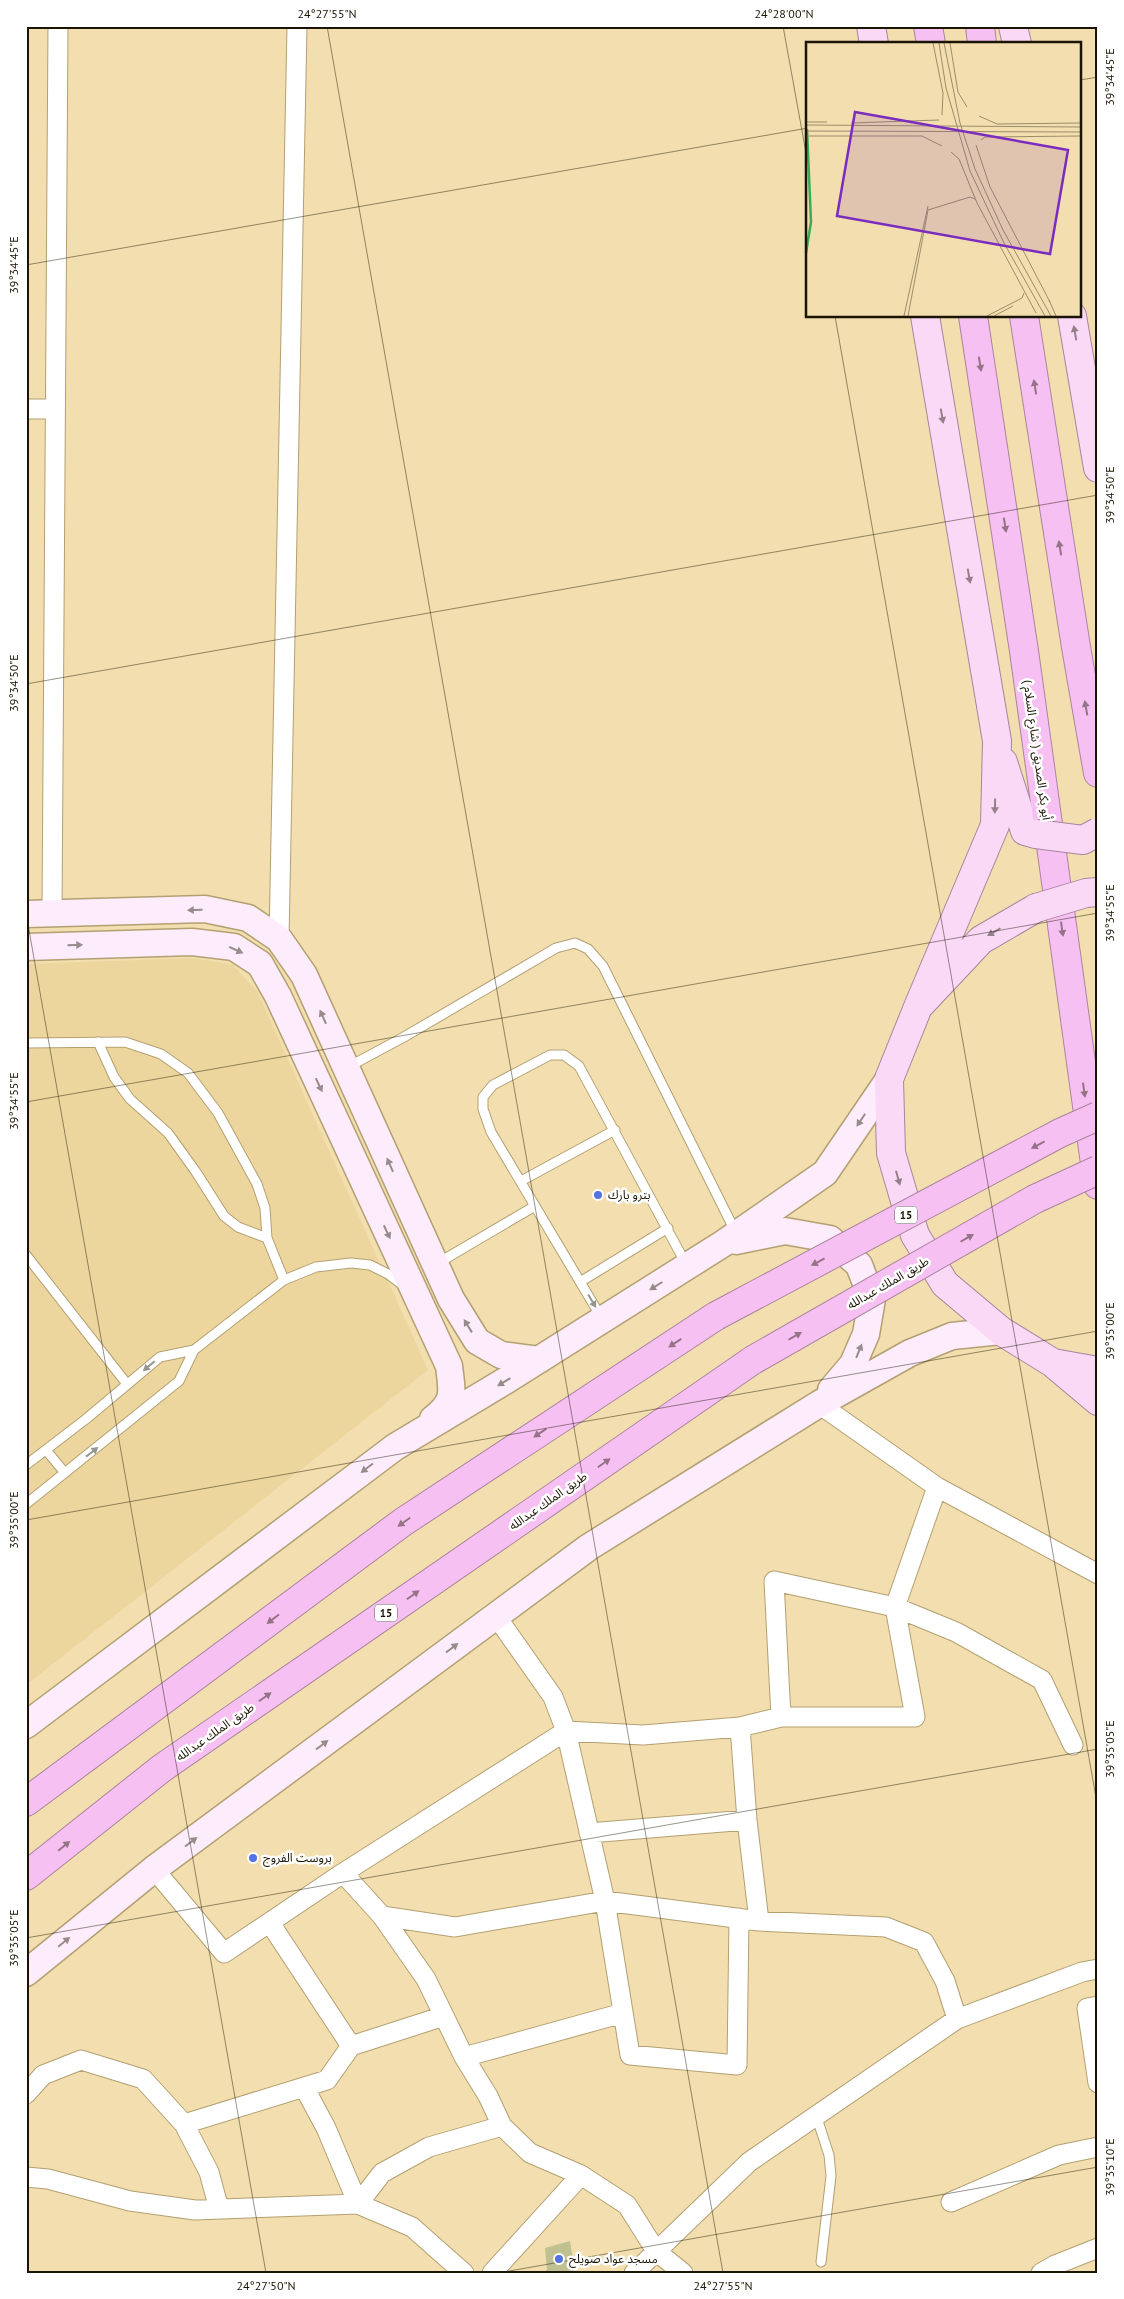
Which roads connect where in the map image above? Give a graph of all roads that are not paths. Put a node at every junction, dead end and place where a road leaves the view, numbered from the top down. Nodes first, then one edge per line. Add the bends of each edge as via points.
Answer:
1 (58, 26) edge
2 (297, 26) edge
3 (871, 26) edge
4 (928, 26) edge
5 (980, 26) edge
6 (1013, 26) edge
7 (1025, 26) edge
8 (874, 42) edge
9 (931, 42) edge
10 (982, 42) edge
11 (1017, 42) edge
12 (1028, 42) edge
13 (925, 318) edge
14 (973, 318) edge
15 (1024, 318) edge
16 (1072, 318) edge
17 (26, 409) edge
18 (55, 409) junction
19 (1098, 468) edge
20 (997, 741) junction
21 (1098, 773) edge
22 (1098, 832) edge
23 (1098, 892) edge
24 (52, 913) junction
25 (26, 914) edge
26 (279, 939) junction
27 (26, 947) edge
28 (918, 1008) junction
29 (98, 1042) junction
30 (26, 1043) edge
31 (346, 1068) junction
32 (889, 1080) junction
33 (1098, 1116) edge
34 (616, 1130) junction
35 (1098, 1170) edge
36 (521, 1181) junction
37 (1098, 1185) edge
38 (535, 1206) junction
39 (668, 1228) junction
40 (267, 1238) junction
41 (734, 1239) junction
42 (26, 1254) edge
43 (435, 1265) junction
44 (688, 1266) junction
45 (284, 1280) junction
46 (580, 1282) junction
47 (416, 1295) junction
48 (603, 1320) junction
49 (1001, 1331) junction
50 (194, 1350) junction
51 (540, 1360) junction
52 (1053, 1363) junction
53 (1098, 1371) edge
54 (127, 1384) junction
55 (1098, 1401) edge
56 (819, 1404) junction
57 (395, 1447) junction
58 (46, 1450) junction
59 (26, 1465) edge
60 (65, 1473) junction
61 (937, 1487) junction
62 (26, 1504) edge
63 (1098, 1574) edge
64 (895, 1607) junction
65 (496, 1616) junction
66 (781, 1716) junction
67 (26, 1725) edge
68 (740, 1726) junction
69 (566, 1731) junction
70 (1073, 1745) dead end
71 (26, 1802) edge
72 (747, 1820) junction
73 (589, 1833) junction
74 (154, 1869) junction
75 (343, 1873) junction
76 (26, 1876) edge
77 (605, 1901) junction
78 (382, 1916) junction
79 (739, 1918) junction
80 (760, 1921) junction
81 (270, 1923) junction
82 (1098, 1969) edge
83 (26, 1973) edge
84 (1098, 2006) edge
85 (623, 2013) junction
86 (444, 2016) junction
87 (957, 2019) junction
88 (351, 2046) junction
89 (464, 2057) junction
90 (1098, 2083) edge
91 (304, 2087) junction
92 (26, 2094) edge
93 (816, 2115) junction
94 (184, 2124) junction
95 (502, 2126) junction
96 (1098, 2147) edge
97 (581, 2175) junction
98 (26, 2177) edge
99 (951, 2202) dead end
100 (358, 2204) junction
101 (219, 2209) junction
102 (1098, 2248) edge
103 (656, 2251) junction
104 (821, 2262) dead end
105 (464, 2273) edge
106 (492, 2273) edge
107 (634, 2273) edge
108 (683, 2273) edge
109 (1040, 2273) edge

1 - 18 street
2 - 26 street
3 - 8 main road
4 - 9 highway
5 - 10 highway
6 - 11 main road
7 - 12 street
13 -> 20 main road
14 -> 37 highway, ( شارع السلام ) أبو بكر الصديق via 1024,651
21 -> 15 highway
19 -> 16 main road
17 - 18 street
18 - 24 street
20 - 22 main road, bridge via 1025,832 1083,840
20 -> 28 main road via 995,825
23 -> 28 main road, bridge via 1036,908 981,940
24 - 25 main road
26 -> 24 main road via 248,918 205,909
31 -> 26 main road via 304,975
27 -> 47 main road via 192,942 234,947 260,964 278,996
28 - 32 main road
29 - 30 lane
29 - 40 lane via 114,1076 130,1098 168,1133 224,1216 238,1227
29 - 40 lane via 125,1042 161,1054 188,1073 218,1113 256,1184 265,1208
31 - 41 lane via 556,948 576,943 588,949 603,966
43 -> 31 main road
32 -> 41 main road via 825,1173
32 -> 49 main road via 891,1153 915,1235 945,1284
33 -> 71 highway, 15, bridge via 1060,1133 716,1316 403,1522
34 - 36 lane
34 - 36 lane via 579,1066 564,1055 550,1055 493,1086 483,1096 483,1109 491,1132
34 - 39 lane
76 -> 35 highway, طريق الملك عبدالله / 15, bridge via 162,1768 753,1360 1035,1199
36 - 38 lane
38 - 43 lane
38 - 46 lane
39 - 44 lane
39 - 46 lane
40 - 45 lane
41 - 44 main road
56 -> 41 main road via 853,1364 866,1334 872,1299 859,1265 830,1238 785,1230
42 - 54 lane
51 -> 43 main road via 501,1355 477,1341
44 -> 48 main road
45 - 47 lane via 316,1268 351,1263 370,1265
45 - 50 lane
46 -> 48 lane
47 - 57 main road via 449,1366 452,1392 446,1409
48 - 51 main road
49 - 52 main road
49 - 56 main road via 952,1336 910,1353
50 -> 54 lane via 160,1357
60 -> 50 lane via 178,1381
51 -> 57 main road
52 - 53 main road
52 - 55 main road
54 - 58 lane
56 - 61 street
56 - 65 main road via 589,1547
57 -> 67 main road
58 - 59 lane
58 - 60 lane
60 - 62 lane
61 - 63 street
61 - 64 street
64 - 66 street via 916,1717
64 - 66 street via 774,1581
64 - 70 street via 956,1632 1042,1680
65 - 69 street via 553,1697
74 -> 65 main road
66 - 68 street
68 - 69 street via 643,1735
68 - 72 street
69 - 73 street
69 - 75 street
72 - 73 street
72 - 80 street
73 - 77 street
74 - 81 street via 224,1953
83 -> 74 main road
75 - 78 street
75 - 81 street
77 - 78 street via 455,1927
77 - 79 street
77 - 85 street
78 - 86 street via 426,1979
79 - 80 street
79 - 85 street via 737,2065 630,2055
80 - 87 street via 886,1927 924,1942 945,1980
81 - 88 street
82 - 87 street via 1082,1972
84 - 90 street via 1087,2008
85 - 89 street
86 - 88 street
86 - 89 street
87 - 93 street
88 - 91 street via 327,2080
89 - 95 street
91 - 94 street
91 - 100 street via 326,2128
92 - 94 street via 43,2075 81,2060 143,2079
93 - 103 street via 749,2162
93 - 104 lane via 829,2155 831,2176
94 - 101 street via 209,2172
95 - 97 street via 530,2153
95 - 100 street via 429,2146 382,2173
96 - 99 street via 1059,2155
97 - 103 street via 627,2205
97 - 106 street
98 - 101 street via 48,2179 130,2201 195,2210
100 - 101 street
100 - 105 street via 412,2227
102 - 109 street
103 - 107 street
103 - 108 street

